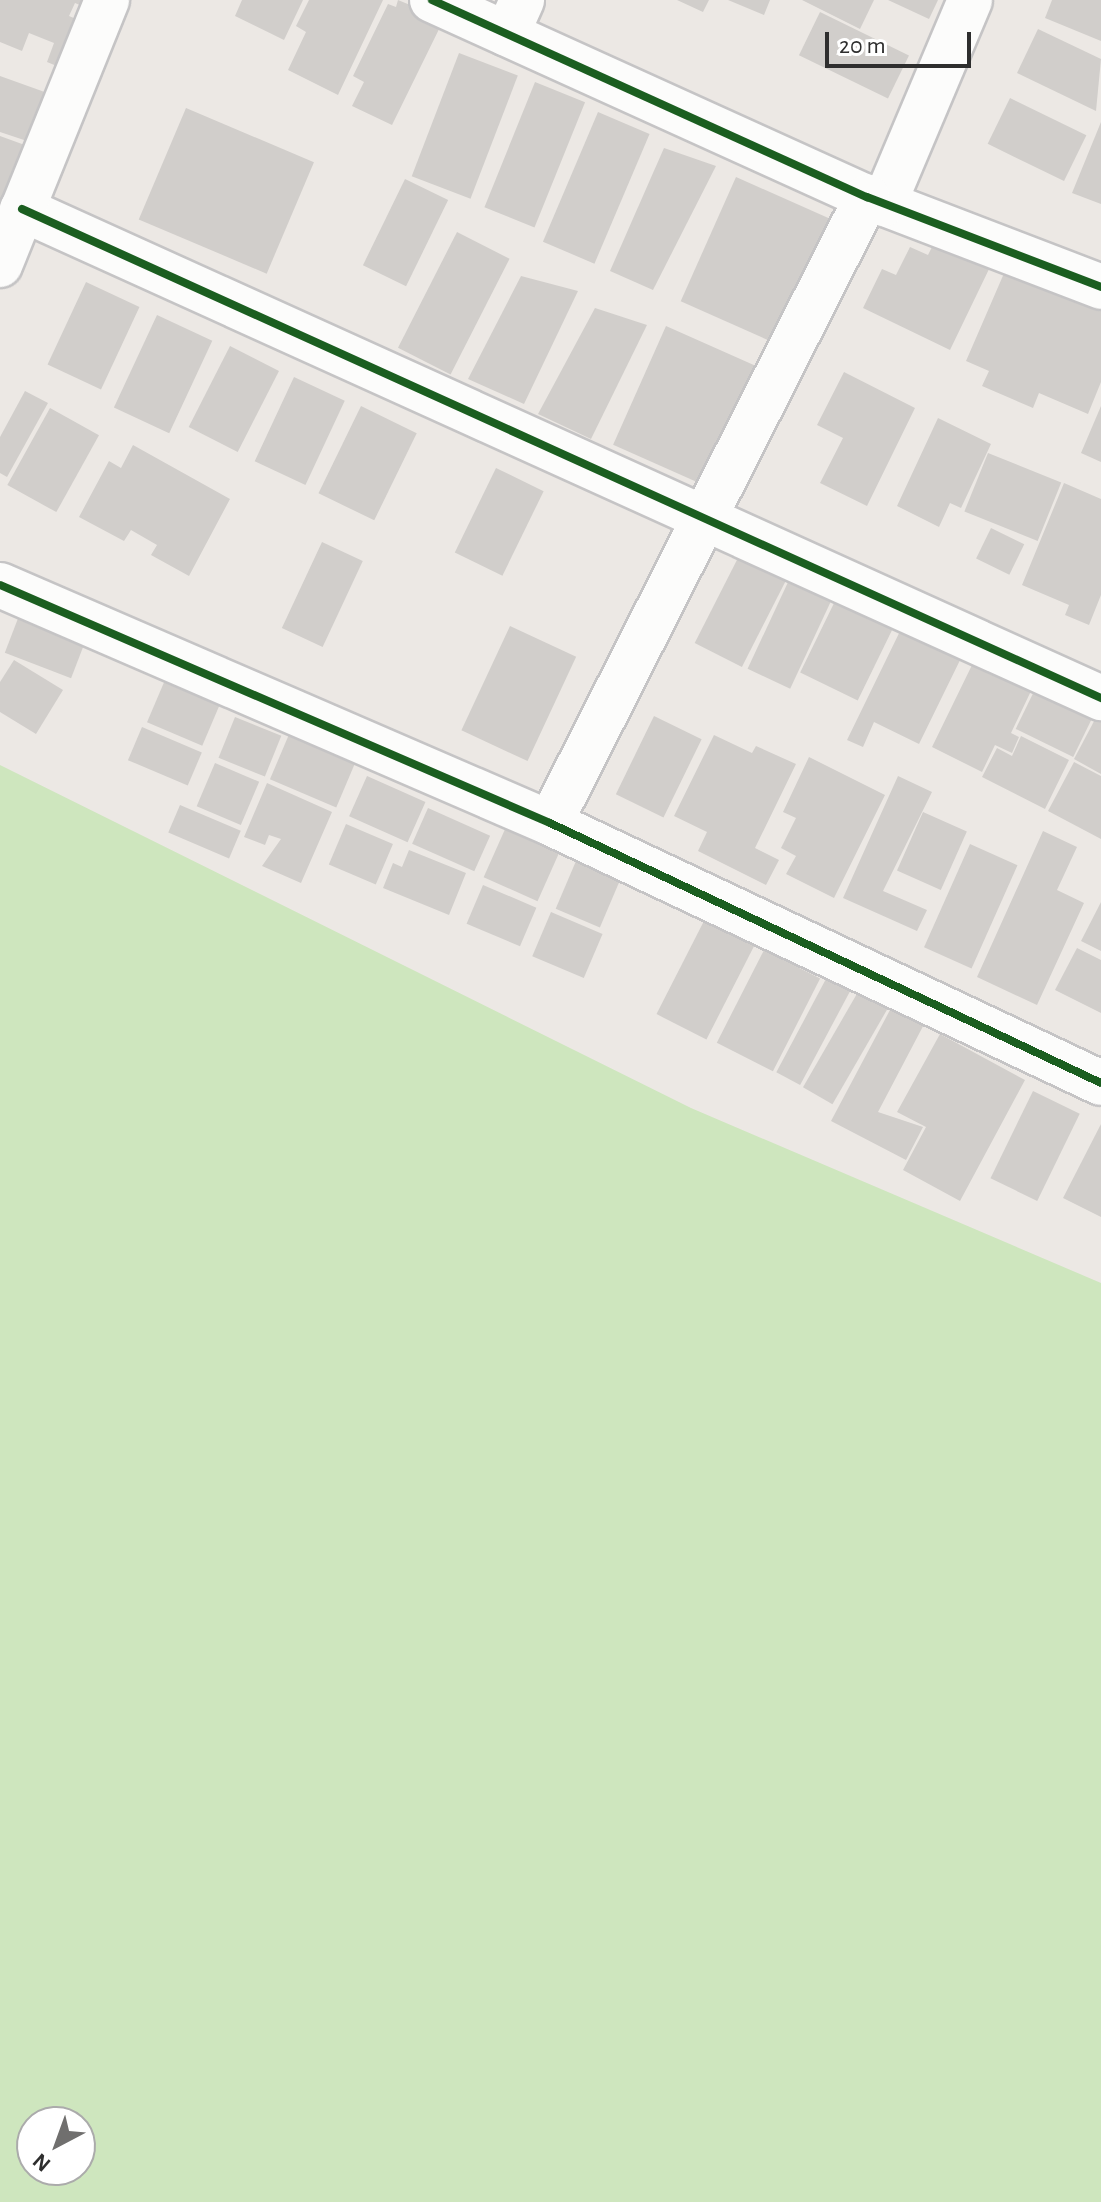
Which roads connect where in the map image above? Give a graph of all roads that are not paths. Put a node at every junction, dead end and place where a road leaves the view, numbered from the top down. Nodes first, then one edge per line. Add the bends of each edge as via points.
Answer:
1 (107, 0) edge
2 (432, 0) edge
3 (970, 0) edge
4 (515, 17) edge
5 (875, 201) junction
6 (22, 209) junction
7 (0, 265) edge
8 (1101, 287) edge
9 (705, 517) junction
10 (0, 585) edge
11 (1101, 698) edge
12 (550, 823) junction
13 (1101, 1083) edge

1 - 6 street
2 - 4 street
3 - 5 street
4 - 5 street
5 - 8 street
5 - 9 street
6 - 7 street
6 - 9 street
9 - 11 street
9 - 12 street
10 - 12 street
12 - 13 street

